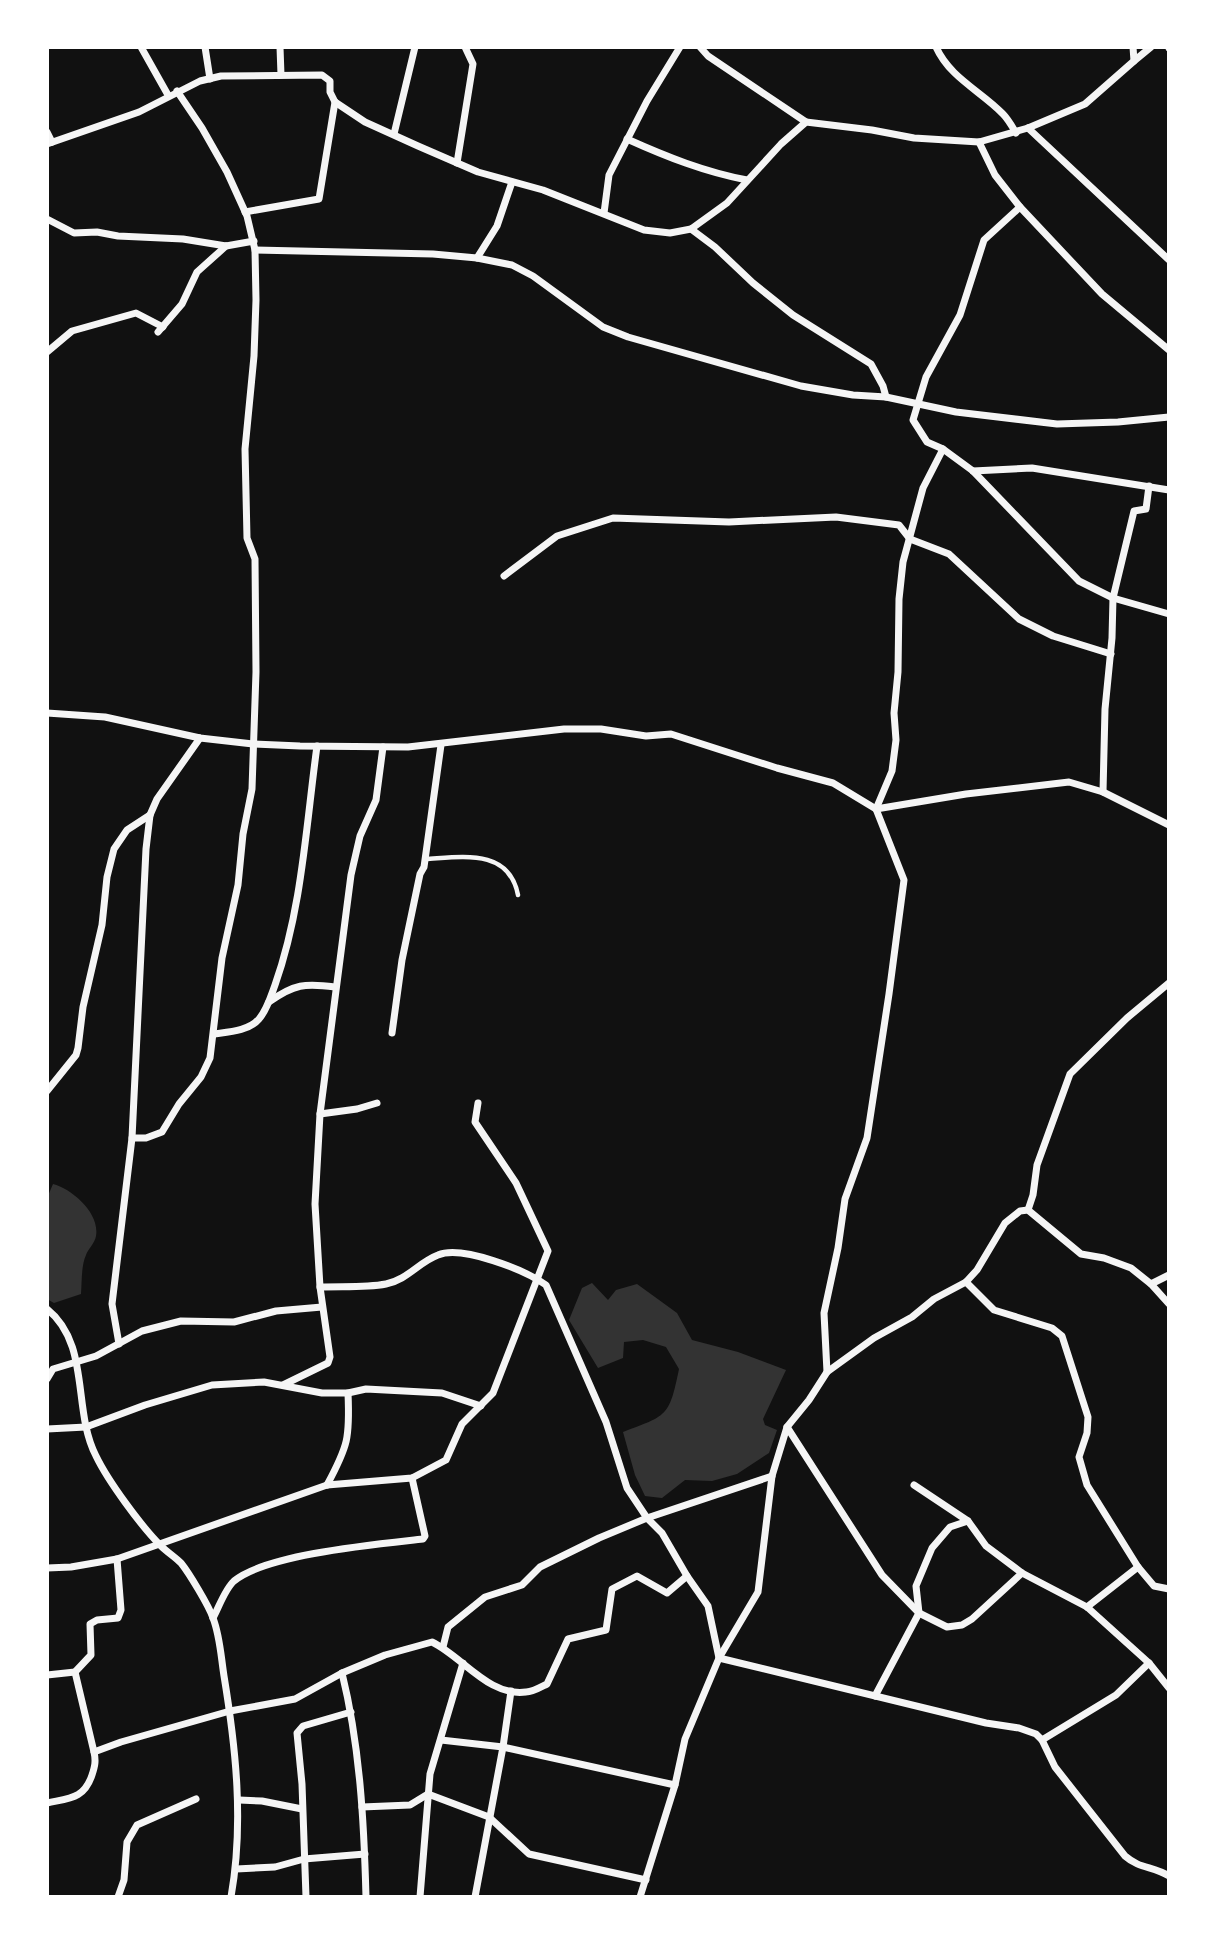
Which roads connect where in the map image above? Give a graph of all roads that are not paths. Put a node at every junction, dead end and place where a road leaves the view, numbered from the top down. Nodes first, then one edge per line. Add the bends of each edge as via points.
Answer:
1 (141, 47) edge
2 (205, 47) edge
3 (280, 47) edge
4 (415, 47) edge
5 (465, 47) edge
6 (680, 47) edge
7 (700, 47) edge
8 (936, 47) edge
9 (1133, 47) edge
10 (1151, 47) edge
11 (1134, 61) junction
12 (281, 75) junction
13 (210, 79) junction
14 (177, 91) junction
15 (169, 95) junction
16 (335, 102) junction
17 (806, 122) junction
18 (1028, 128) junction
19 (47, 132) edge
20 (1016, 133) junction
21 (394, 134) junction
22 (627, 139) junction
23 (979, 142) junction
24 (50, 143) edge
25 (457, 163) junction
26 (747, 180) junction
27 (512, 182) junction
28 (1020, 207) junction
29 (245, 212) junction
30 (604, 213) junction
31 (47, 219) edge
32 (691, 229) junction
33 (254, 241) junction
34 (226, 246) junction
35 (255, 250) junction
36 (477, 258) junction
37 (1169, 260) edge
38 (1169, 350) edge
39 (47, 352) edge
40 (886, 397) junction
41 (917, 403) junction
42 (1169, 416) edge
43 (943, 449) junction
44 (973, 471) junction
45 (1149, 486) junction
46 (1169, 490) edge
47 (910, 539) junction
48 (504, 576) dead end
49 (1113, 598) junction
50 (1169, 614) edge
51 (1111, 654) junction
52 (47, 713) edge
53 (200, 738) junction
54 (253, 744) junction
55 (441, 744) junction
56 (317, 746) junction
57 (383, 747) junction
58 (1103, 792) junction
59 (876, 809) junction
60 (150, 815) junction
61 (1169, 825) edge
62 (425, 859) junction
63 (518, 895) dead end
64 (1169, 983) edge
65 (335, 987) junction
66 (269, 1002) junction
67 (392, 1032) dead end
68 (214, 1034) junction
69 (51, 1080) edge
70 (47, 1090) edge
71 (377, 1103) dead end
72 (478, 1103) dead end
73 (320, 1114) junction
74 (132, 1138) junction
75 (1028, 1210) junction
76 (1169, 1275) edge
77 (536, 1278) junction
78 (966, 1282) junction
79 (1151, 1284) junction
80 (320, 1287) junction
81 (1169, 1304) edge
82 (322, 1307) junction
83 (47, 1308) edge
84 (119, 1344) junction
85 (76, 1361) junction
86 (827, 1372) junction
87 (47, 1379) edge
88 (283, 1384) junction
89 (348, 1394) junction
90 (481, 1406) junction
91 (788, 1426) junction
92 (86, 1427) junction
93 (47, 1429) edge
94 (772, 1476) junction
95 (412, 1478) junction
96 (327, 1485) junction
97 (914, 1485) dead end
98 (647, 1518) junction
99 (968, 1521) junction
100 (160, 1544) junction
101 (117, 1559) junction
102 (1138, 1567) junction
103 (47, 1569) edge
104 (1023, 1573) junction
105 (687, 1576) junction
106 (1169, 1589) edge
107 (1087, 1607) junction
108 (919, 1613) junction
109 (213, 1618) junction
110 (443, 1647) junction
111 (719, 1658) junction
112 (463, 1662) junction
113 (1149, 1663) junction
114 (75, 1672) junction
115 (342, 1673) junction
116 (47, 1675) edge
117 (1169, 1688) edge
118 (511, 1691) junction
119 (875, 1696) junction
120 (230, 1712) junction
121 (351, 1712) junction
122 (441, 1740) junction
123 (1042, 1740) junction
124 (503, 1747) junction
125 (94, 1752) junction
126 (675, 1785) junction
127 (428, 1794) junction
128 (196, 1799) dead end
129 (239, 1800) junction
130 (47, 1803) edge
131 (362, 1807) junction
132 (302, 1809) junction
133 (489, 1816) junction
134 (365, 1854) junction
135 (304, 1859) junction
136 (236, 1869) junction
137 (1169, 1876) edge
138 (646, 1880) junction
139 (118, 1897) edge
140 (231, 1897) edge
141 (306, 1897) edge
142 (366, 1897) edge
143 (420, 1897) edge
144 (475, 1897) edge
145 (640, 1897) edge

1 - 15 street
2 - 13 street
3 - 12 street
4 - 21 street
5 - 25 street via 473,64
6 - 22 street
7 - 17 street
8 - 20 street via 942,61 1005,116
9 - 11 street
10 - 11 street
11 - 18 street via 1085,104
12 - 13 street
12 - 16 street via 327,77
13 - 14 street
14 - 15 street
14 - 29 street via 221,161
15 - 24 street via 139,112
16 - 21 street
16 - 29 street via 319,199
17 - 23 street
17 - 26 street
18 - 20 street
18 - 37 street
19 - 24 street
20 - 23 street
21 - 25 street
22 - 26 street via 715,174
22 - 30 street via 609,175
23 - 28 street via 995,175
25 - 27 street
26 - 32 street via 727,203
27 - 30 street
27 - 36 street via 497,226
28 - 38 street via 1102,294
28 - 41 street via 984,240 960,314
29 - 33 street
30 - 32 street via 644,230 670,233
31 - 34 street via 74,233
32 - 40 street via 793,315 871,364
33 - 34 street
33 - 35 street
34 - 39 street via 197,272 182,304 160,330 136,313 72,331
35 - 36 street
35 - 54 street via 254,356 245,449 247,538 255,559
36 - 40 street via 512,265 603,327 628,337 801,386
40 - 41 street
41 - 42 street via 1057,424
41 - 43 street via 913,420 927,442
43 - 44 street
43 - 47 street via 923,488
44 - 45 street via 1032,468
44 - 49 street via 1079,581
45 - 46 street
45 - 49 street via 1146,509 1134,511
47 - 48 street via 899,525 835,517 729,522 613,518 557,536
47 - 51 street via 949,554 1019,619 1053,636
47 - 59 street via 899,599 896,740 892,771
49 - 50 street
49 - 51 street
51 - 58 street
52 - 53 street via 105,717
53 - 54 street
53 - 60 street
54 - 56 street
54 - 68 street via 252,789 222,958
55 - 57 street
55 - 59 street via 564,729 671,734 833,783
55 - 62 street
56 - 57 street
56 - 66 street via 291,926
57 - 65 street via 376,800 360,836 351,876
58 - 59 street via 1069,782
58 - 61 street
59 - 86 street via 904,880 867,1138 845,1199 824,1313
60 - 69 street via 127,830 114,849 78,1048
60 - 74 street
62 - 63 lane via 473,857 503,866 515,880
62 - 67 street via 402,960
64 - 75 street via 1070,1074 1037,1166
65 - 66 street via 298,985
65 - 73 street
66 - 68 street via 255,1023
68 - 74 street via 201,1077 162,1132
69 - 70 street
71 - 73 street
72 - 77 street via 475,1122 516,1183 548,1251
73 - 80 street via 315,1204
74 - 84 street via 112,1304
75 - 78 street via 1005,1223
75 - 79 street via 1081,1254 1130,1268
76 - 79 street
77 - 80 street via 472,1255 449,1252 387,1284
77 - 90 street via 493,1394
77 - 98 street via 546,1285 606,1422 627,1488
78 - 86 street
78 - 102 street via 994,1310 1052,1328 1062,1336 1088,1417 1079,1457 1087,1485
79 - 81 street
80 - 82 street
82 - 84 street via 276,1311 234,1322 181,1321 142,1331
82 - 88 street via 328,1363
83 - 85 street via 67,1329
84 - 85 street
85 - 87 street via 53,1369
85 - 92 street
86 - 91 street
88 - 89 street
88 - 92 street via 212,1385
89 - 90 street via 366,1390 442,1393
89 - 96 street via 345,1452
90 - 95 street via 462,1424 446,1460
91 - 94 street
91 - 108 street via 882,1575
92 - 93 street
92 - 100 street via 95,1455
94 - 98 street
94 - 111 street via 758,1592
95 - 96 street
95 - 109 street via 423,1539 293,1558 248,1572 232,1582
96 - 100 street
97 - 99 street
98 - 105 street via 662,1533
98 - 110 street via 540,1567 522,1585 485,1598 448,1627
99 - 104 street via 986,1546
99 - 108 street via 950,1527 932,1548 916,1586
100 - 101 street
100 - 109 street via 181,1564
101 - 103 street
101 - 114 street via 121,1610 118,1618 90,1624 91,1655
102 - 106 street via 1154,1586
102 - 107 street
104 - 107 street
104 - 108 street via 962,1625 947,1627
105 - 111 street via 708,1606
105 - 118 street via 667,1592 637,1576 612,1590 606,1630 568,1639 547,1684 527,1692
107 - 113 street
108 - 119 street
109 - 120 street
110 - 112 street
110 - 115 street via 432,1642
111 - 119 street
111 - 126 street via 685,1739
112 - 118 street via 487,1684
112 - 122 street
113 - 117 street
113 - 123 street via 1116,1695
114 - 116 street
114 - 125 street
115 - 120 street via 295,1699
115 - 121 street
118 - 124 street
119 - 123 street via 1019,1728
120 - 125 street
120 - 129 street
121 - 131 street
121 - 132 street via 303,1726 297,1732
122 - 124 street
122 - 127 street
123 - 137 street via 1055,1767 1125,1856 1136,1866
124 - 126 street
124 - 133 street
125 - 130 street via 96,1763 88,1787 80,1795
126 - 138 street
127 - 131 street via 410,1805
127 - 133 street
127 - 143 street
128 - 139 street via 137,1825 127,1842
129 - 132 street
129 - 136 street
131 - 134 street
132 - 135 street
133 - 138 street via 529,1854
133 - 144 street
134 - 135 street
134 - 142 street
135 - 136 street via 275,1867
135 - 141 street
136 - 140 street
138 - 145 street

